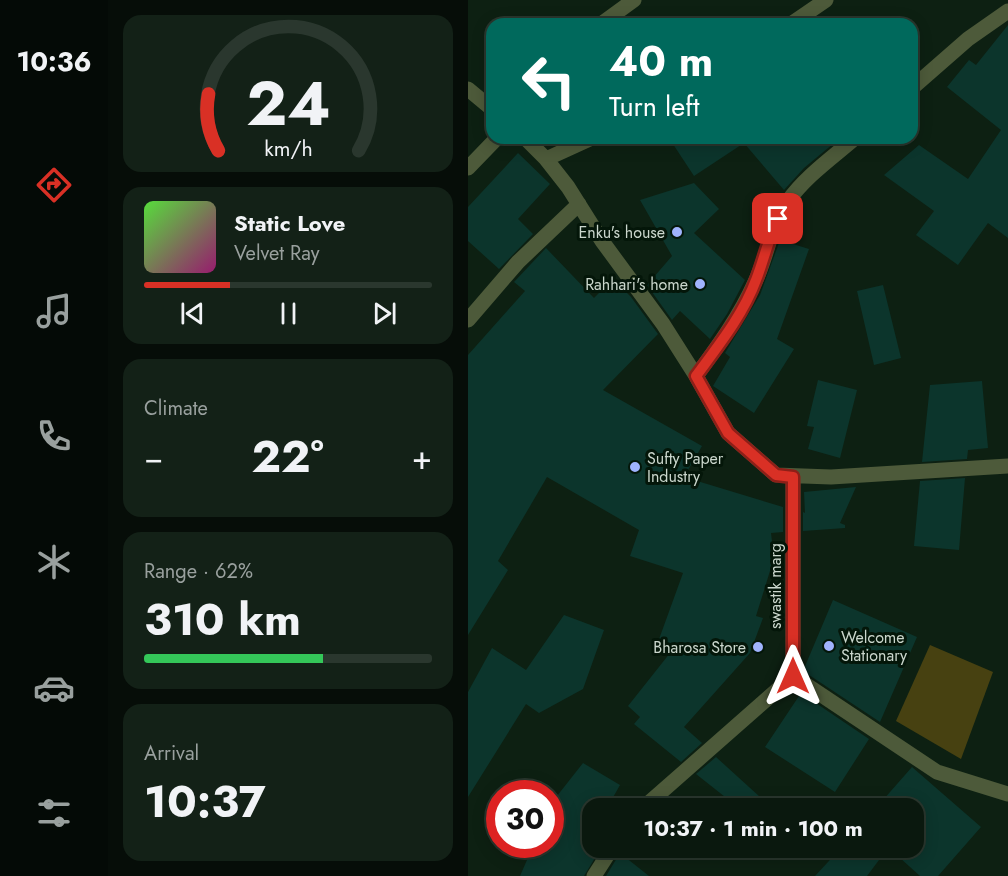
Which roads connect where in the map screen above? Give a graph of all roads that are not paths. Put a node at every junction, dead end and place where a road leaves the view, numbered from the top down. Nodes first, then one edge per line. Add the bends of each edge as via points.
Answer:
1 (634, 0) edge
2 (826, 0) edge
3 (1008, 11) edge
4 (609, 18) edge
5 (800, 18) edge
6 (918, 83) edge
7 (468, 89) edge
8 (486, 104) edge
9 (490, 144) edge
10 (531, 144) edge
11 (579, 144) edge
12 (848, 144) edge
13 (546, 159) junction
14 (468, 168) edge
15 (579, 204) junction
16 (468, 320) edge
17 (696, 376) junction
18 (1008, 466) edge
19 (793, 477) junction
20 (793, 676) junction
21 (1008, 794) edge
22 (654, 798) edge
23 (606, 858) edge
24 (594, 876) edge

1 - 4 street
2 - 5 street
3 - 6 street via 968,39
7 - 8 street
9 - 14 street
10 - 13 street
11 - 13 street
12 - 17 street via 803,182 787,203 770,234 756,282 728,332
13 - 15 street
15 - 16 street via 518,262
15 - 17 street
17 - 19 street via 728,433 776,475
18 - 19 street
19 - 20 street, swastik marg
20 - 21 street via 937,772
20 - 22 street
23 - 24 street

